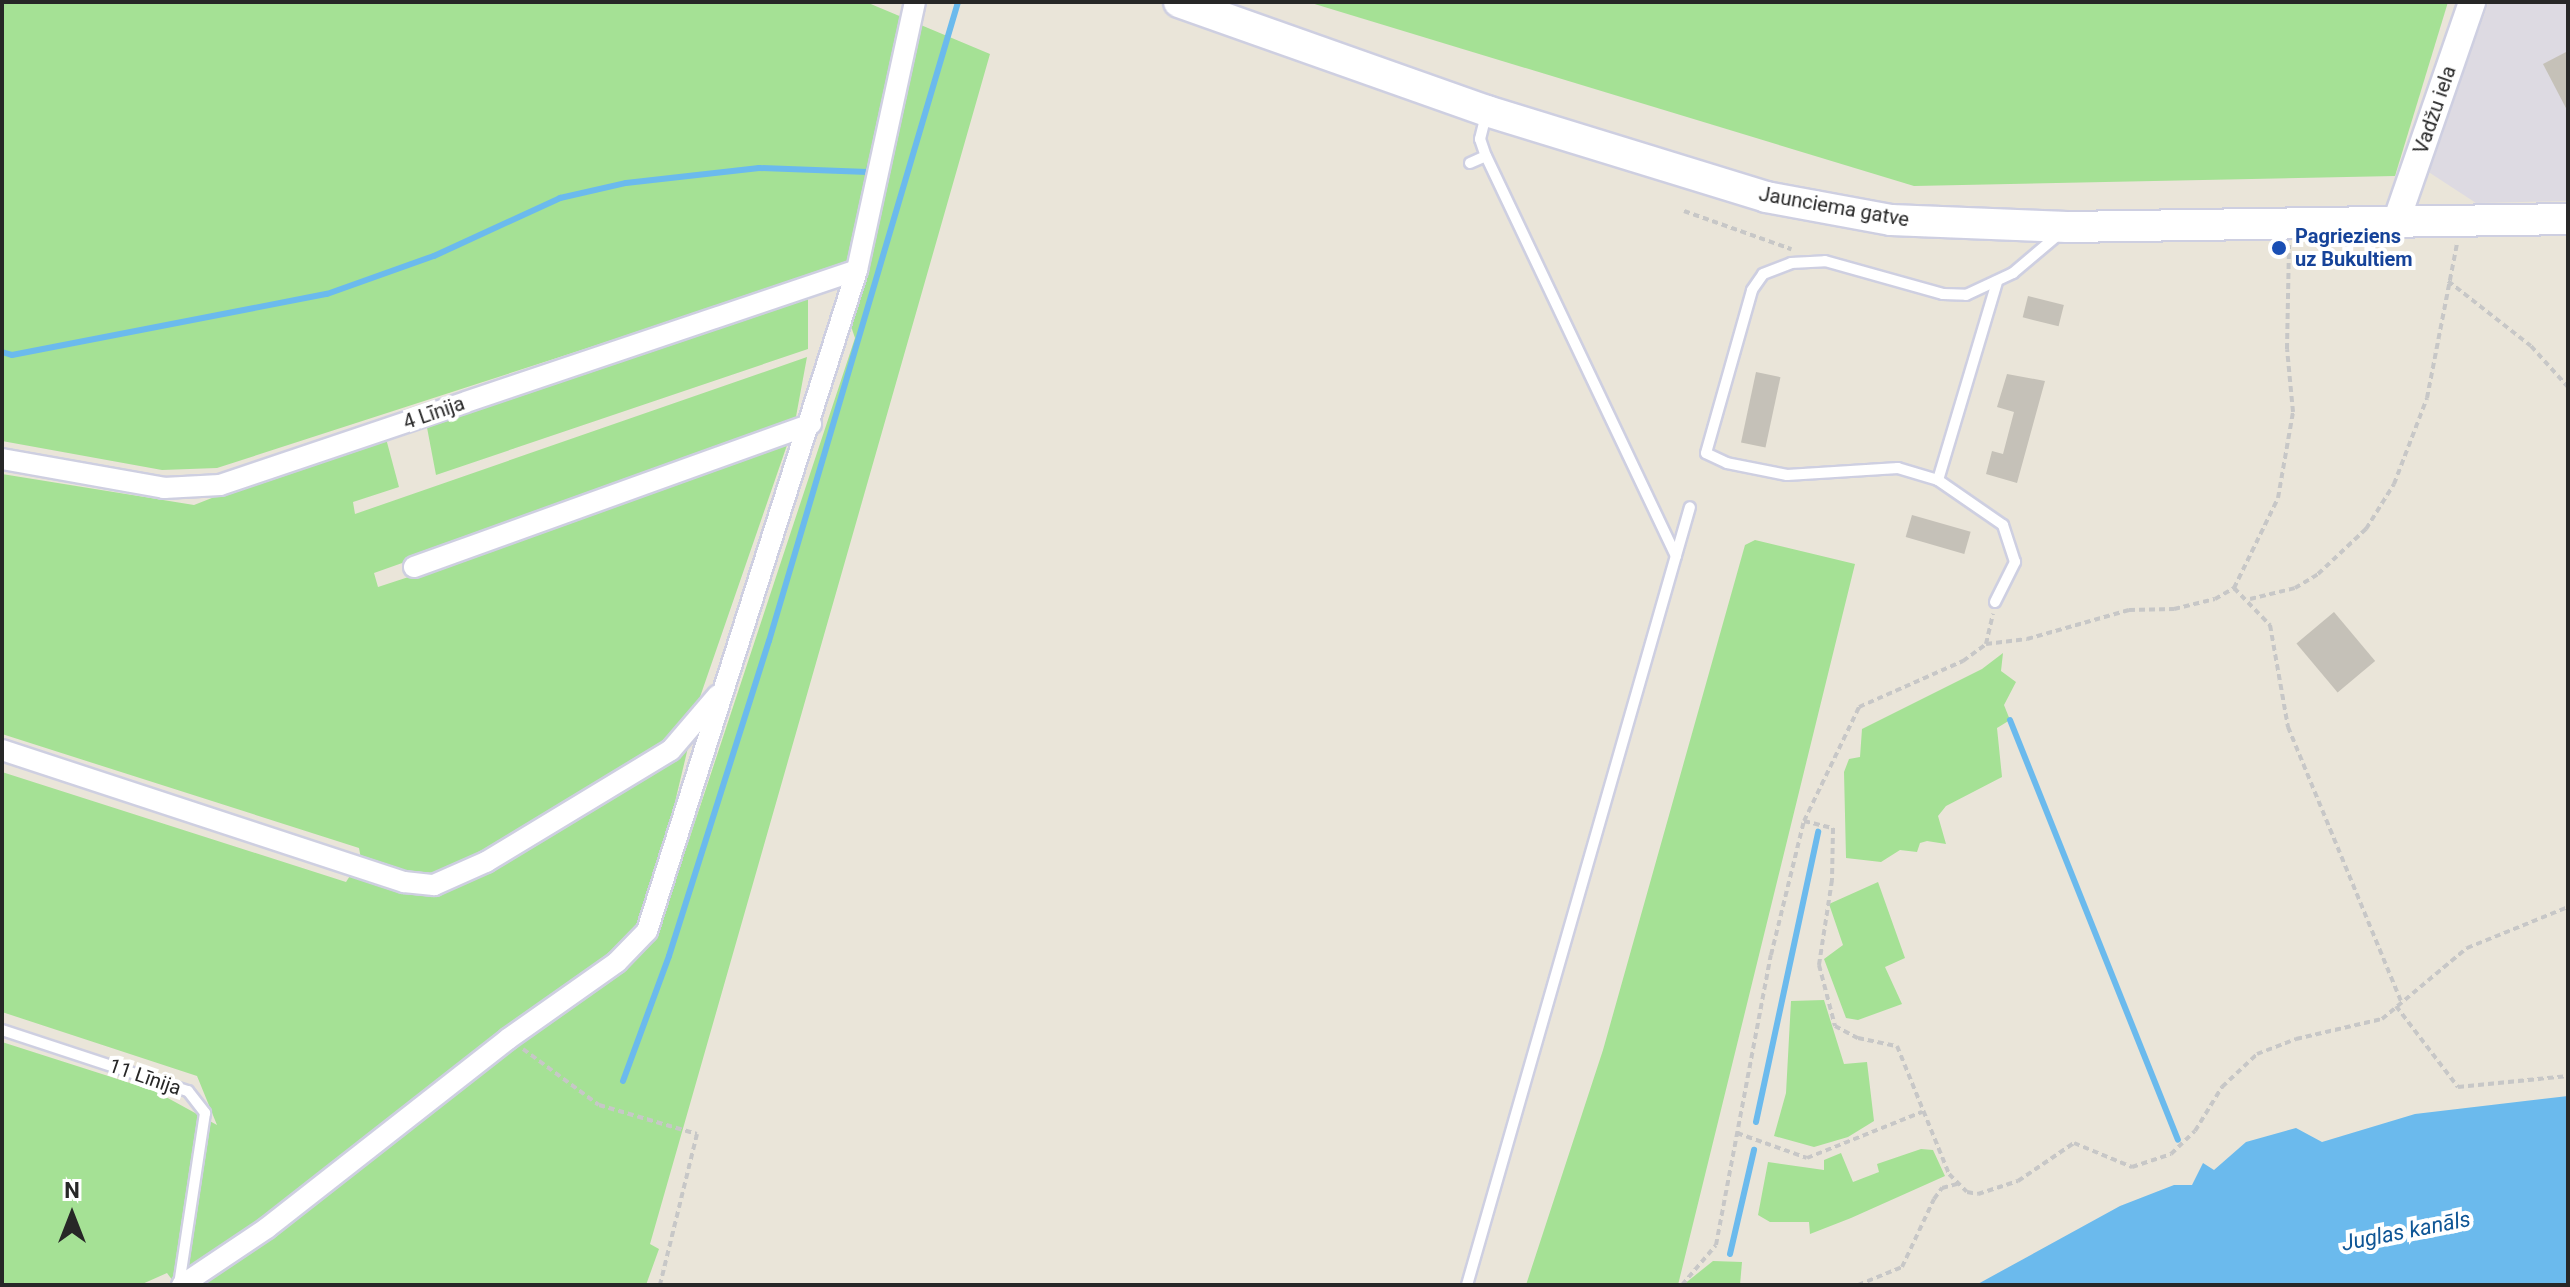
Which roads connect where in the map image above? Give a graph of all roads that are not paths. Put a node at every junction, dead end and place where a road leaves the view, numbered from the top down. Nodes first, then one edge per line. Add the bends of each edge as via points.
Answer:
1 (915, 2) edge
2 (1179, 2) edge
3 (2472, 2) edge
4 (1487, 111) junction
5 (1486, 156) junction
6 (1470, 163) dead end
7 (2397, 219) junction
8 (2568, 219) edge
9 (2067, 227) junction
10 (857, 270) junction
11 (1997, 282) junction
12 (811, 424) junction
13 (2, 459) edge
14 (1938, 480) junction
15 (1690, 507) dead end
16 (1676, 556) junction
17 (414, 567) dead end
18 (1995, 602) road end
19 (723, 689) junction
20 (2, 750) edge
21 (2, 1030) edge
22 (181, 1285) edge
23 (1467, 1285) edge

1 - 10 street
2 - 4 main road, Jaunciema gatve
3 - 7 street, Vadžu iela
4 - 5 lane via 1480,139
4 - 9 main road, Jaunciema gatve via 1766,197 1891,220
5 - 6 lane
5 - 16 lane
7 - 8 main road, Jaunciema gatve
7 - 9 main road, Jaunciema gatve
9 - 11 lane
10 - 12 street
10 - 13 street, 4 Līnija via 220,485 164,488
11 - 14 lane
11 - 14 lane via 1966,295 1943,294 1825,261 1791,263 1763,274 1752,290 1706,453 1727,463 1787,475 1898,468
12 - 17 street
12 - 19 street
14 - 18 lane via 2003,525 2015,562
15 - 16 lane
16 - 23 lane
19 - 20 street via 671,750 486,862 434,885 404,882
19 - 22 street via 647,931 617,962 508,1039 267,1228
21 - 22 lane, 11 Līnija via 188,1091 205,1113

